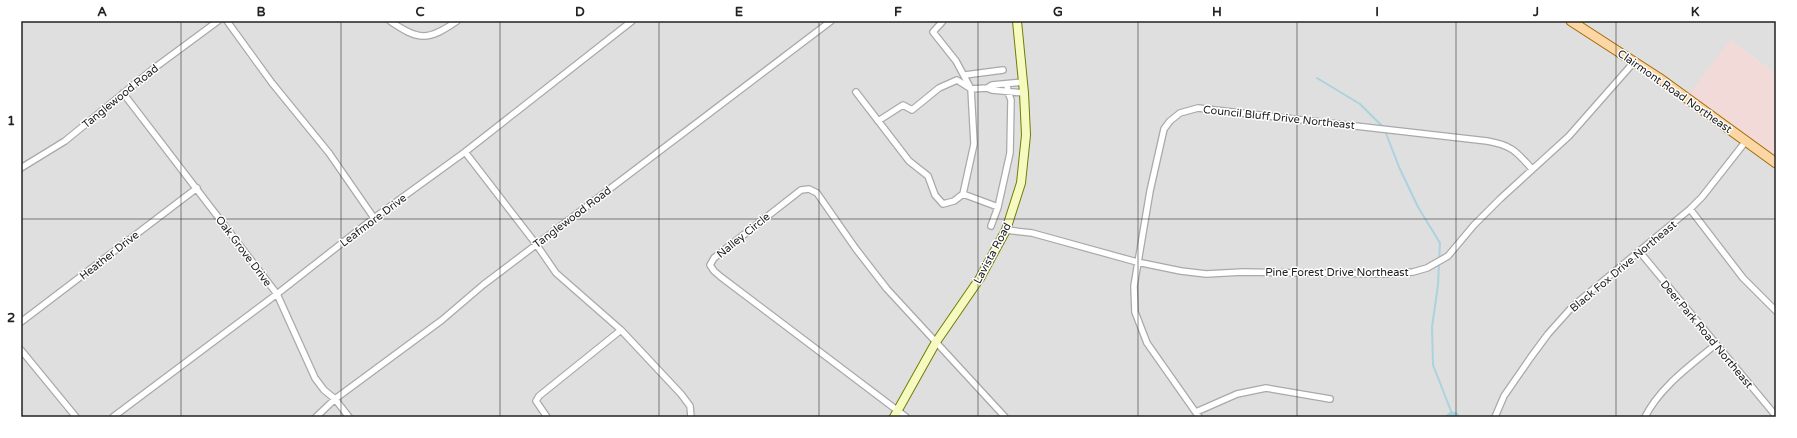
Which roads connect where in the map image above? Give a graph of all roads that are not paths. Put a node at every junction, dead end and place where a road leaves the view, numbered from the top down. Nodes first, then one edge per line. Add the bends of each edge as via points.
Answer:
1 (218, 21) edge
2 (227, 21) edge
3 (390, 21) edge
4 (457, 21) edge
5 (632, 21) edge
6 (831, 21) edge
7 (943, 21) edge
8 (1571, 21) edge
9 (1016, 22) edge
10 (1635, 61) junction
11 (1002, 70) dead end
12 (965, 75) junction
13 (1023, 82) junction
14 (1007, 84) junction
15 (987, 88) junction
16 (971, 89) junction
17 (856, 92) dead end
18 (1008, 92) junction
19 (123, 93) junction
20 (1024, 93) junction
21 (878, 121) junction
22 (1746, 141) junction
23 (465, 152) junction
24 (1776, 163) edge
25 (21, 168) edge
26 (1532, 169) junction
27 (197, 188) junction
28 (963, 194) junction
29 (998, 207) junction
30 (1690, 209) junction
31 (374, 218) junction
32 (991, 226) dead end
33 (1006, 230) junction
34 (536, 244) junction
35 (1639, 251) junction
36 (1137, 262) junction
37 (277, 294) junction
38 (1776, 311) edge
39 (21, 322) edge
40 (621, 330) junction
41 (936, 342) junction
42 (1715, 345) junction
43 (21, 350) edge
44 (335, 399) junction
45 (1330, 399) dead end
46 (896, 413) edge
47 (1197, 415) edge
48 (1776, 416) edge
49 (76, 417) edge
50 (112, 417) edge
51 (316, 417) edge
52 (349, 417) edge
53 (547, 417) edge
54 (691, 417) edge
55 (906, 417) edge
56 (1005, 417) edge
57 (1495, 417) edge
58 (1645, 417) edge

1 - 19 street, Tanglewood Road
2 - 31 street via 272,83 329,153
3 - 4 street via 413,36 419,36 436,35
5 - 23 street, Leafmore Drive
6 - 34 street, Tanglewood Road
7 - 12 street via 933,32
8 - 10 main road, Clairmont Road Northeast
9 - 13 main road, Lavista Road
10 - 22 main road, Clairmont Road Northeast
10 - 26 street, Pine Forest Drive Northeast via 1569,136
11 - 12 street
12 - 16 street
13 - 14 street
13 - 20 main road, Lavista Road
14 - 15 street
14 - 18 street
15 - 16 street
15 - 18 street
16 - 21 street via 957,80 939,88 912,110 903,105
16 - 28 street via 974,144
17 - 21 street
18 - 20 street
18 - 29 street via 1011,100 1010,153
19 - 25 street, Tanglewood Road via 65,141
19 - 27 street, Oak Grove Drive
20 - 33 main road, Lavista Road via 1026,135 1021,183
21 - 28 street via 909,161 928,176 935,195 943,204 954,201
22 - 24 main road, Clairmont Road Northeast
22 - 30 street, Black Fox Drive Northeast
23 - 31 street, Leafmore Drive
23 - 34 street
26 - 36 street, Pine Forest Drive Northeast via 1479,220 1448,256 1427,268 1413,272 1206,274
26 - 36 street, Council Bluff Drive Northeast via 1517,152 1504,144 1198,108 1180,112 1164,129
27 - 37 street, Oak Grove Drive
27 - 39 street, Heather Drive
28 - 29 street
29 - 32 street
30 - 35 street, Black Fox Drive Northeast
30 - 38 street via 1743,278
31 - 37 street, Leafmore Drive
33 - 36 street, Pine Forest Drive Northeast via 1032,233
33 - 41 main road, Lavista Road via 980,278
34 - 40 street via 556,273
34 - 44 street, Tanglewood Road via 442,320
35 - 42 street, Deer Park Road Northeast
35 - 57 street, Black Fox Drive Northeast via 1573,306 1548,334 1504,396
36 - 47 street, Council Bluff Drive Northeast via 1134,286 1135,312 1147,342
37 - 44 street, Oak Grove Drive via 315,378
37 - 50 street, Leafmore Drive
40 - 53 street via 539,396 536,401
40 - 54 street via 681,394 690,406
41 - 46 main road, Lavista Road
41 - 46 street, Nalley Circle via 887,289 816,193 809,189 801,190 787,199 714,258 710,265 726,281
41 - 56 street
42 - 48 street, Deer Park Road Northeast
42 - 58 street via 1674,380 1651,404
43 - 49 street
44 - 51 street, Tanglewood Road
44 - 52 street, Oak Grove Drive
45 - 47 street via 1266,388 1237,394
46 - 55 street

